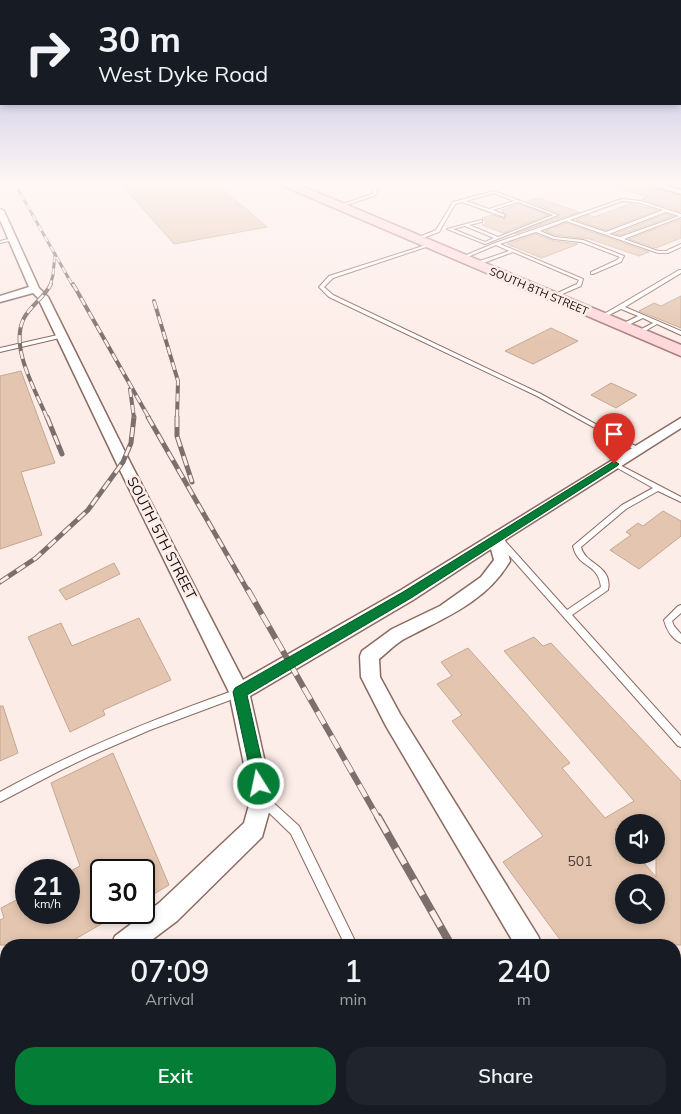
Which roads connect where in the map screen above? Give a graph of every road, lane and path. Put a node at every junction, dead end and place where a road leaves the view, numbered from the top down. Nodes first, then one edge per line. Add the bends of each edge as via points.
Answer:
1 (12, 236) edge
2 (409, 236) edge
3 (424, 236) edge
4 (466, 236) edge
5 (493, 236) edge
6 (503, 236) edge
7 (521, 236) edge
8 (549, 236) edge
9 (611, 236) edge
10 (628, 236) edge
11 (498, 238) junction
12 (13, 239) junction
13 (416, 239) junction
14 (620, 239) junction
15 (0, 242) edge
16 (496, 244) junction
17 (430, 245) junction
18 (681, 246) edge
19 (513, 251) junction
20 (460, 258) junction
21 (476, 264) junction
22 (681, 272) edge
23 (593, 273) dead end
24 (678, 275) edge
25 (34, 289) junction
26 (553, 297) junction
27 (0, 299) edge
28 (621, 307) junction
29 (601, 317) junction
30 (641, 317) junction
31 (656, 323) junction
32 (622, 326) junction
33 (638, 333) junction
34 (681, 333) edge
35 (62, 336) junction
36 (0, 350) edge
37 (681, 351) edge
38 (681, 422) edge
39 (637, 449) junction
40 (614, 464) junction
41 (658, 488) junction
42 (681, 500) edge
43 (497, 538) junction
44 (681, 608) edge
45 (566, 615) junction
46 (681, 640) edge
47 (240, 692) junction
48 (681, 743) edge
49 (0, 796) edge
50 (262, 798) junction
51 (132, 939) edge
52 (348, 939) edge
53 (525, 939) edge

1 - 12 street, SOUTH 5TH STREET
2 - 13 main road, SOUTH 8TH STREET
3 - 13 lane
4 - 11 lane via 484,243
5 - 11 lane
6 - 11 lane
7 - 16 lane
8 - 23 lane via 582,240 622,256 619,261
9 - 14 lane
10 - 14 lane
12 - 15 lane
12 - 25 street, SOUTH 5TH STREET
13 - 17 main road, SOUTH 8TH STREET
14 - 18 lane via 658,252
16 - 19 lane
16 - 20 lane
17 - 20 main road, SOUTH 8TH STREET
17 - 39 lane via 331,277 321,287 331,296 538,394
19 - 21 lane
19 - 26 lane via 584,277 579,285
20 - 21 main road, SOUTH 8TH STREET
21 - 26 main road, SOUTH 8TH STREET
22 - 24 lane
24 - 28 lane
25 - 27 street
25 - 35 street, SOUTH 5TH STREET via 43,297
26 - 29 main road, SOUTH 8TH STREET
28 - 29 lane
28 - 30 lane
29 - 32 main road, SOUTH 8TH STREET
30 - 31 lane
30 - 32 lane
31 - 33 lane
31 - 34 lane
32 - 33 main road, SOUTH 8TH STREET
33 - 37 main road, SOUTH 8TH STREET
35 - 36 lane
35 - 47 street, SOUTH 5TH STREET
38 - 39 street
39 - 40 street
40 - 41 lane
40 - 43 street
41 - 42 lane
41 - 45 lane via 624,508 577,546 583,560 598,568 605,577 605,588
43 - 45 lane
43 - 47 street via 407,595
43 - 53 street via 502,561 487,581 446,611 398,634 369,656 370,677 445,810
44 - 46 lane via 668,620
45 - 48 lane
47 - 49 lane via 144,727
47 - 50 street, SOUTH 5TH STREET
50 - 51 street via 254,828 168,912
50 - 52 lane via 295,830

